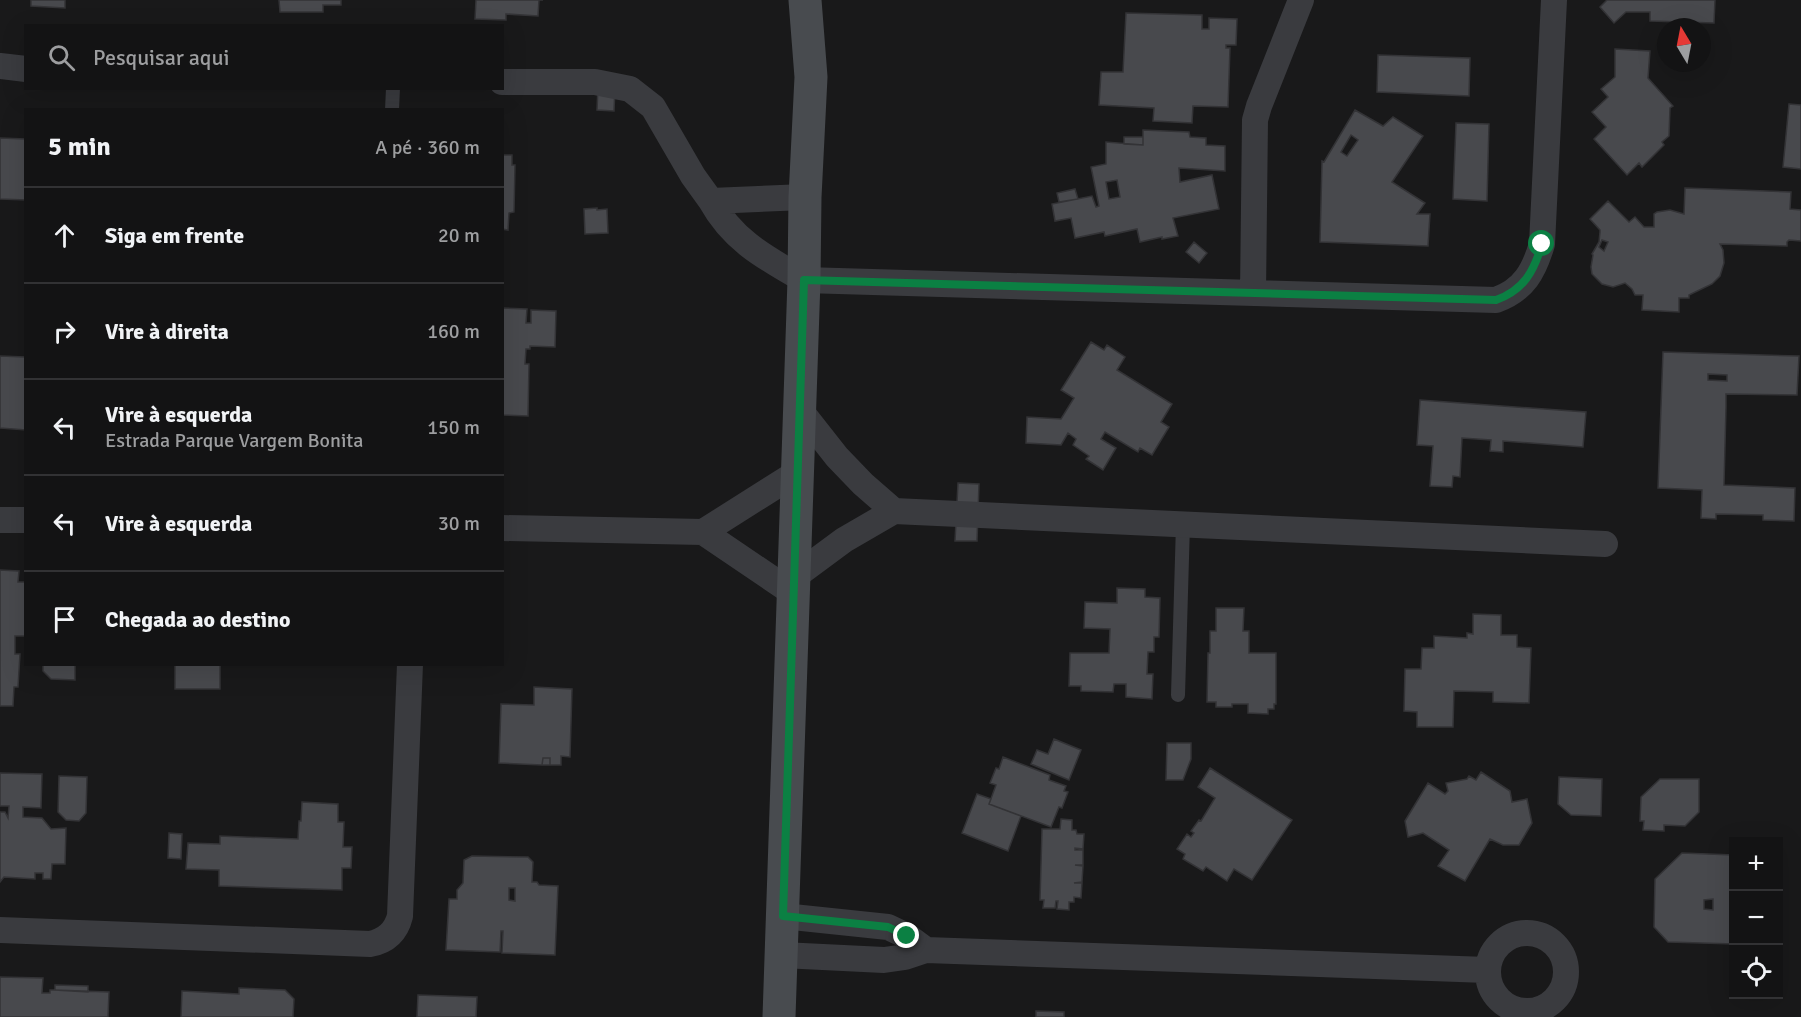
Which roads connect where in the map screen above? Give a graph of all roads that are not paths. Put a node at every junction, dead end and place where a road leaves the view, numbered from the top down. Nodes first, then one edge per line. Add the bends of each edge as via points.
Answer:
1 (805, 0) edge
2 (822, 0) edge
3 (1301, 0) edge
4 (1554, 0) edge
5 (0, 66) edge
6 (24, 69) edge
7 (811, 77) junction
8 (504, 82) edge
9 (393, 90) edge
10 (392, 108) edge
11 (805, 197) junction
12 (711, 201) junction
13 (804, 280) junction
14 (1253, 293) junction
15 (800, 410) junction
16 (798, 472) junction
17 (894, 511) junction
18 (0, 520) edge
19 (24, 520) edge
20 (1183, 524) junction
21 (504, 528) edge
22 (703, 532) junction
23 (1605, 544) dead end
24 (794, 585) junction
25 (410, 666) edge
26 (1178, 695) dead end
27 (783, 916) junction
28 (0, 930) edge
29 (926, 950) junction
30 (782, 955) junction
31 (1487, 970) dead end
32 (779, 1017) edge

1 - 7 main road
2 - 7 main road
3 - 14 street via 1255,120
4 - 14 street via 1542,244 1522,284 1496,300
5 - 6 street
7 - 11 main road
8 - 12 street via 595,82 630,89 653,107
9 - 10 lane
11 - 12 street
11 - 13 main road
12 - 13 street via 734,233 760,255
13 - 14 street
13 - 15 main road
15 - 16 main road
15 - 17 street via 837,457
16 - 22 street
16 - 24 main road
17 - 20 street
17 - 24 street via 844,540
18 - 19 street
20 - 23 street
20 - 26 lane
21 - 22 street
22 - 24 street
24 - 27 main road
25 - 28 street via 400,916 388,937 370,944
27 - 29 street via 888,927
27 - 30 main road
29 - 30 street via 884,960
29 - 31 street
30 - 32 main road

